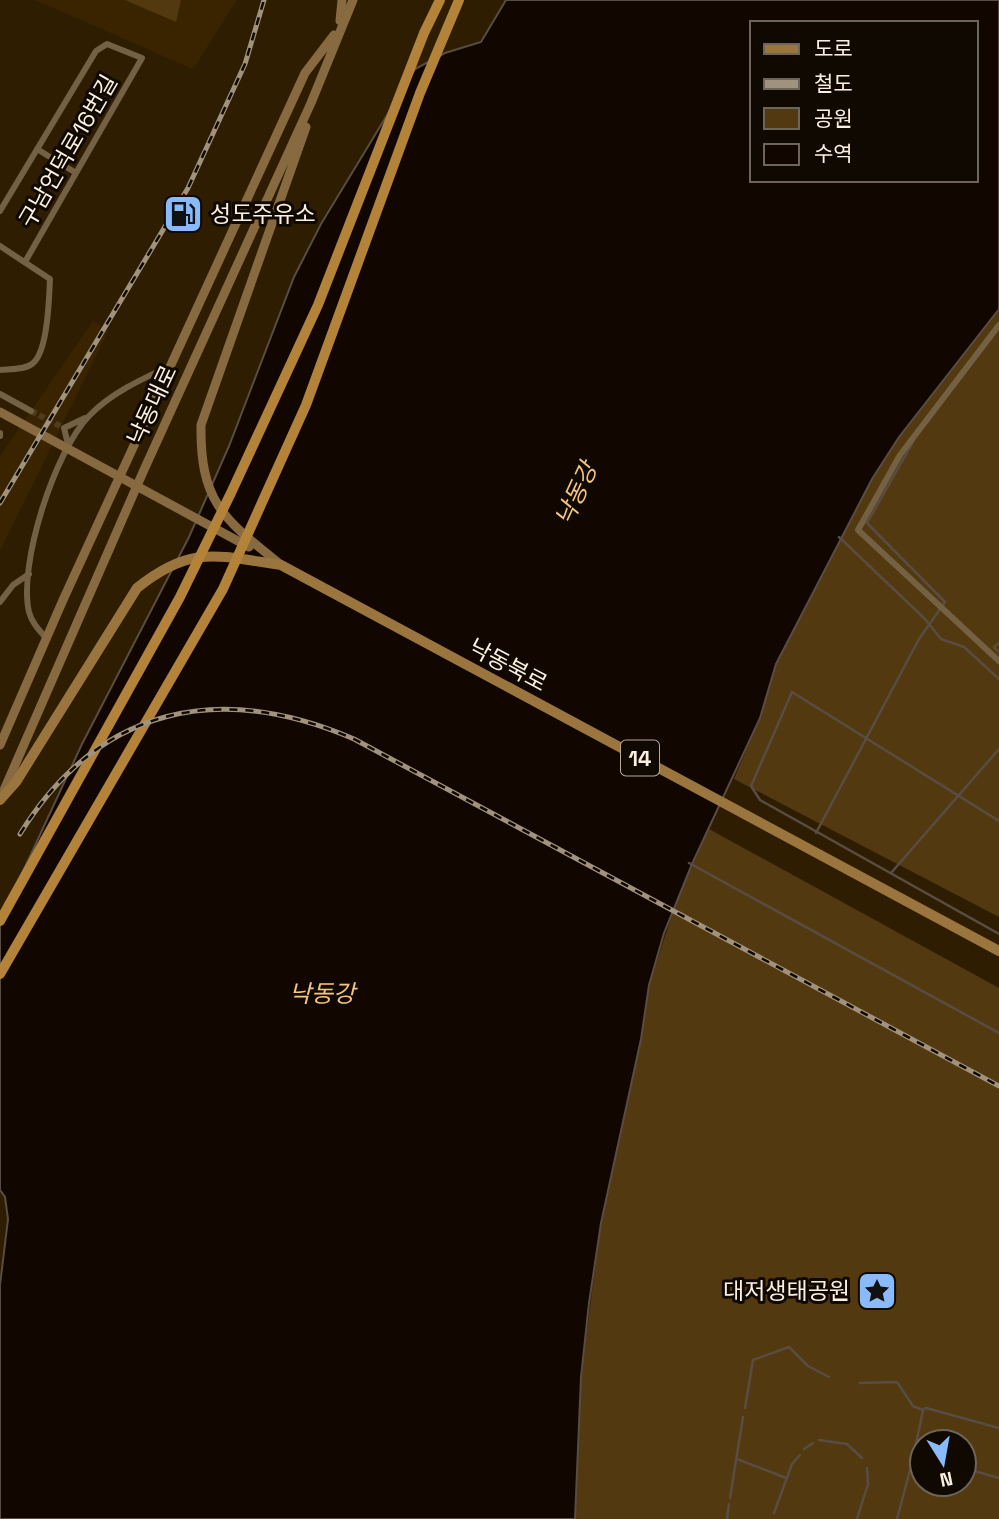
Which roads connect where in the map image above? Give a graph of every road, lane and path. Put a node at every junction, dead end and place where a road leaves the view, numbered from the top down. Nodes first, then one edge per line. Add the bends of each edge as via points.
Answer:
1 (342, 0) edge
2 (353, 0) edge
3 (440, 0) edge
4 (459, 0) edge
5 (339, 28) junction
6 (37, 149) junction
7 (76, 173) junction
8 (0, 211) edge
9 (0, 246) edge
10 (25, 262) junction
11 (999, 325) edge
12 (170, 366) junction
13 (0, 370) edge
14 (0, 394) edge
15 (31, 411) tunnel mouth
16 (0, 412) edge
17 (89, 416) junction
18 (68, 444) junction
19 (281, 565) junction
20 (29, 574) junction
21 (0, 602) edge
22 (47, 638) junction
23 (999, 661) edge
24 (0, 746) edge
25 (0, 799) edge
26 (0, 920) edge
27 (999, 951) edge
28 (0, 974) edge

1 - 5 main road
2 - 5 main road, 낙동대로
3 - 26 highway via 318,305 231,493 180,597
4 - 28 highway via 420,93 306,405 223,589
5 - 12 main road, 낙동대로 via 305,73
5 - 19 main road, 14 via 201,425 200,456 206,486 229,524
5 - 25 main road, 낙동대로 via 311,103
6 - 7 street
6 - 7 street, 구남언덕로16번길 via 102,46 142,58
6 - 8 street
7 - 10 street, 구남언덕로16번길
9 - 10 street
10 - 13 street via 50,279 43,343 31,365
11 - 23 street via 900,455 858,530
12 - 17 street via 130,385
12 - 22 main road, 낙동대로
14 - 15 street
16 - 19 main road, 낙동북로
17 - 18 street
17 - 18 street via 64,428
18 - 20 street via 41,512
19 - 25 main road, 14 via 200,555 158,571 137,587 16,782
19 - 27 main road, 낙동북로 / 14
20 - 21 street
20 - 22 street via 29,612
22 - 24 main road, 낙동대로

